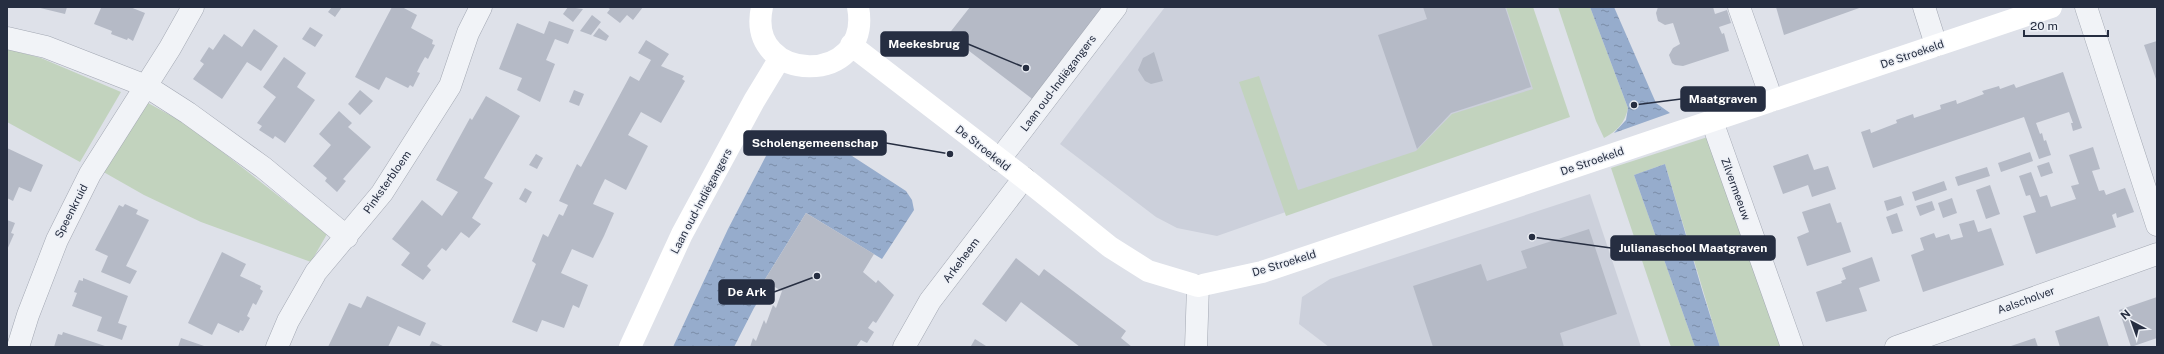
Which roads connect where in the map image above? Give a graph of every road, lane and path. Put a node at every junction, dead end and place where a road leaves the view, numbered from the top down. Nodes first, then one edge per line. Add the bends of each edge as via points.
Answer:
1 (193, 7) edge
2 (481, 7) edge
3 (762, 7) edge
4 (858, 7) edge
5 (1116, 7) edge
6 (1739, 7) edge
7 (1924, 7) edge
8 (2051, 7) edge
9 (2086, 7) edge
10 (7, 38) edge
11 (851, 45) junction
12 (1936, 45) junction
13 (780, 58) junction
14 (146, 86) junction
15 (1772, 100) junction
16 (1712, 121) junction
17 (999, 160) junction
18 (1024, 178) junction
19 (2157, 225) edge
20 (347, 237) junction
21 (2157, 254) edge
22 (1198, 286) junction
23 (18, 347) edge
24 (277, 347) edge
25 (630, 347) edge
26 (904, 347) edge
27 (1196, 347) edge
28 (1792, 347) edge
29 (1896, 347) edge

1 - 14 street, Speenkruid
2 - 20 street, Pinksterbloem via 468,34 450,86 382,193
3 - 13 street via 762,31 769,46
4 - 11 street via 858,32
5 - 17 street, Laan oud-Indiëgangers
6 - 15 street
7 - 12 street
8 - 12 street, De Stroekeld
9 - 19 street
10 - 14 street via 46,47
11 - 13 street via 840,57 826,65 810,68 794,65
11 - 17 street, De Stroekeld
12 - 15 street, De Stroekeld
13 - 25 street, Laan oud-Indiëgangers via 682,234
14 - 20 street via 264,168
14 - 23 street, Speenkruid via 90,174 57,240
15 - 16 street, De Stroekeld
16 - 22 street, De Stroekeld via 1262,272
16 - 28 street, Zilvermeeuw
17 - 18 street, De Stroekeld
18 - 22 street, De Stroekeld via 1110,247 1148,271
18 - 26 street, Arkeheem via 930,302
20 - 24 street, Pinksterbloem via 316,272 288,321
21 - 29 street, Aalscholver
22 - 27 street

